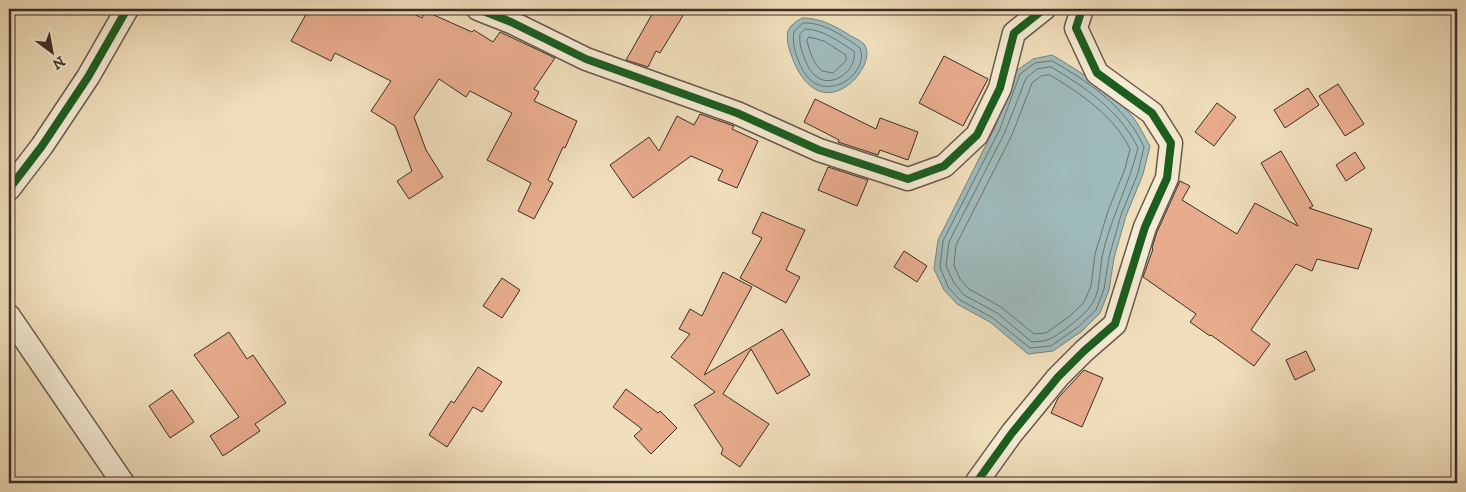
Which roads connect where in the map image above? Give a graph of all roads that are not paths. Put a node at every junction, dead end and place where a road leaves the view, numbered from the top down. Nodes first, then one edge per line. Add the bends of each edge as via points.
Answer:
1 (127, 9) edge
2 (478, 9) edge
3 (1044, 9) edge
4 (1082, 9) edge
5 (9, 189) edge
6 (9, 316) edge
7 (123, 483) edge
8 (976, 483) edge

1 - 5 street via 88,77
2 - 3 street via 586,59 736,113 819,150 908,179 944,166 977,135 1000,88 1014,33
4 - 8 street via 1076,28 1097,73 1152,112 1171,143 1167,178 1144,227 1115,324 1058,377
6 - 7 street

